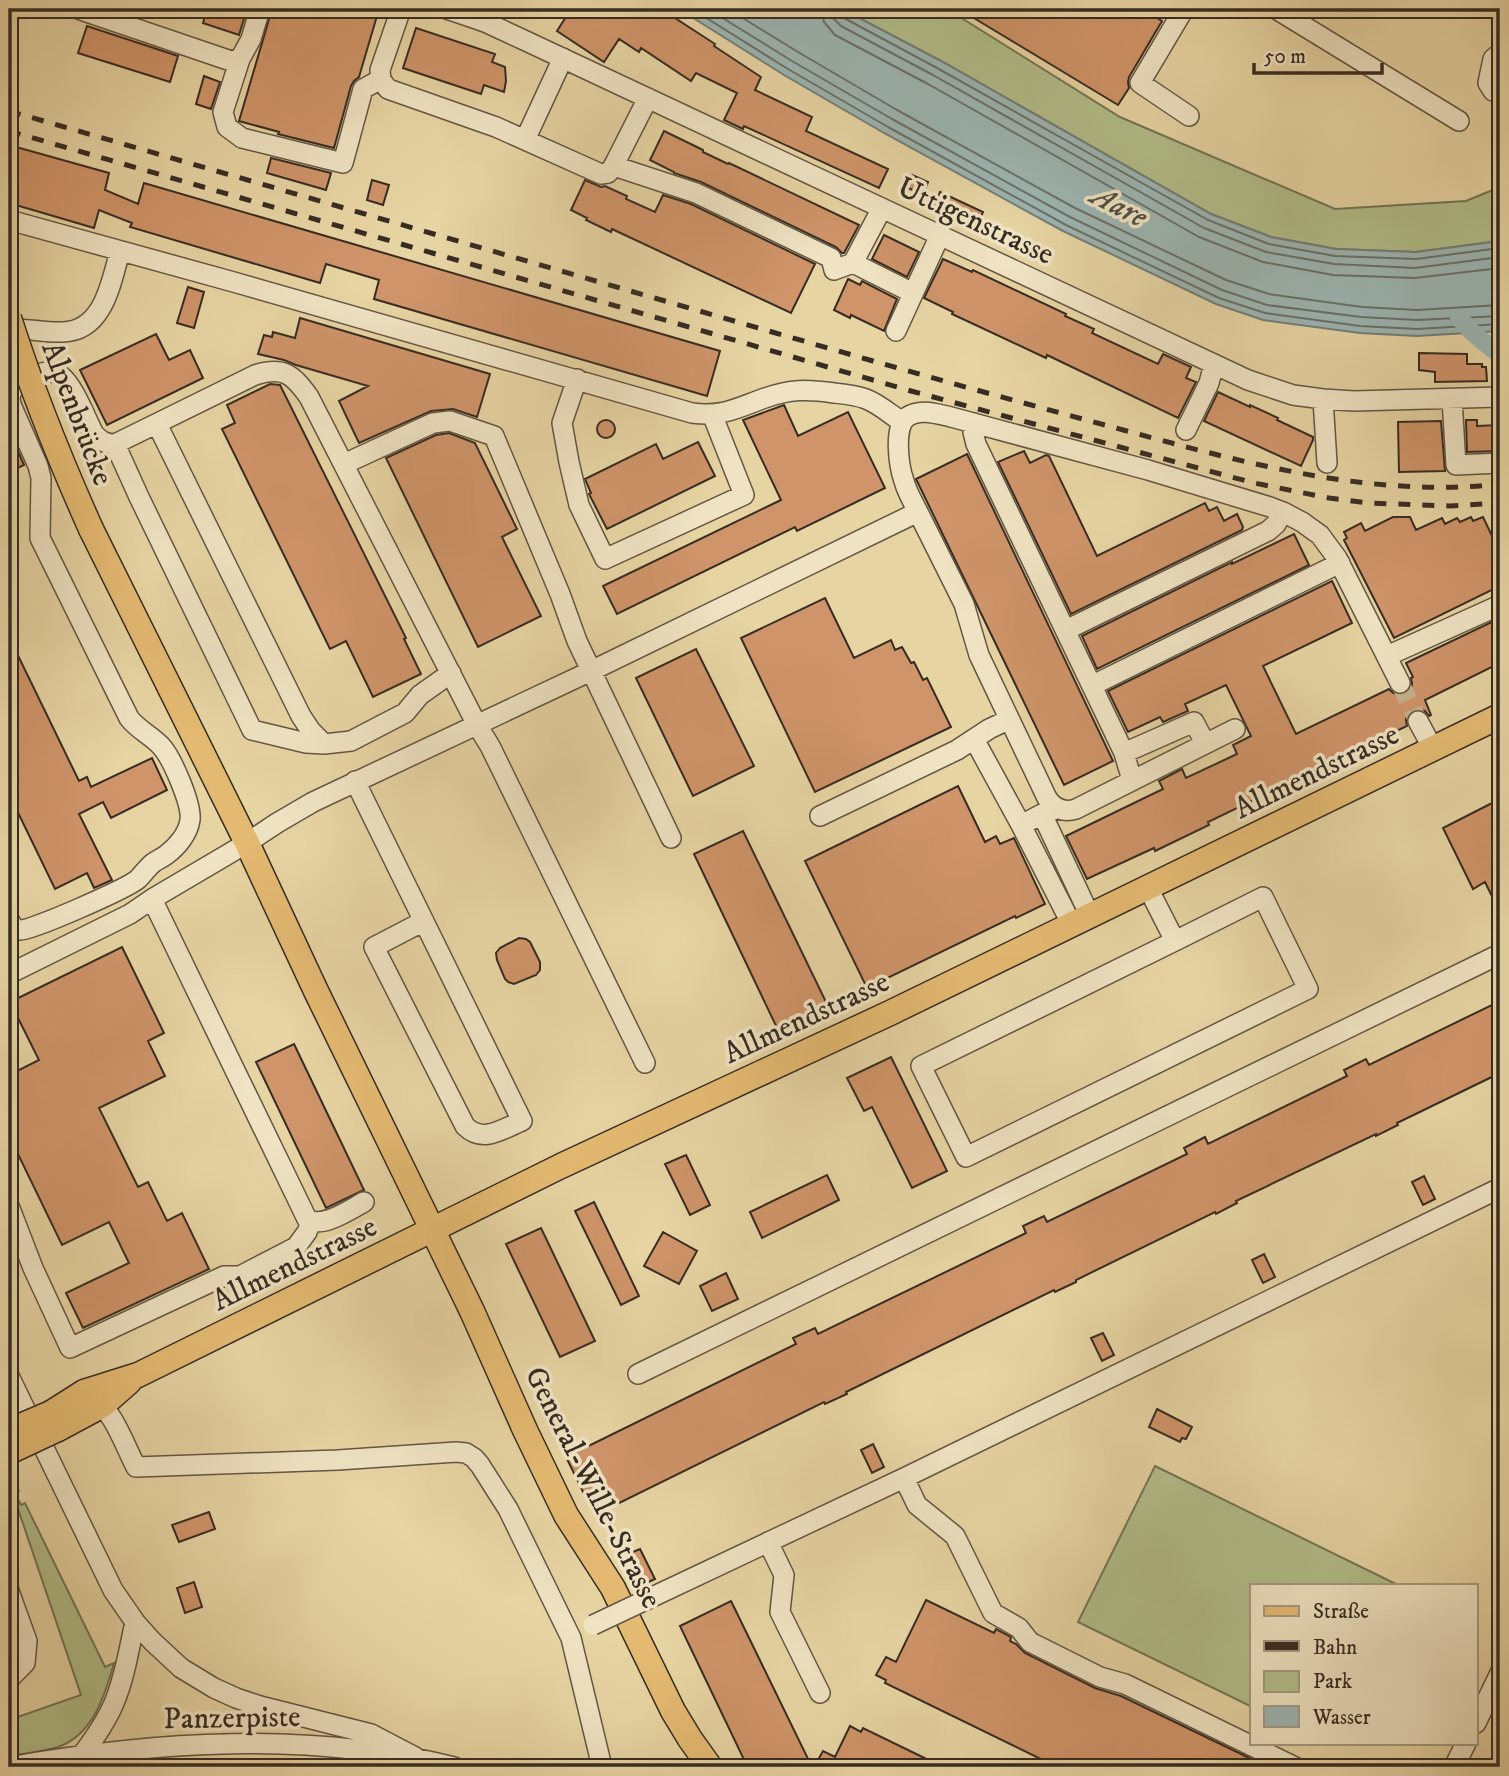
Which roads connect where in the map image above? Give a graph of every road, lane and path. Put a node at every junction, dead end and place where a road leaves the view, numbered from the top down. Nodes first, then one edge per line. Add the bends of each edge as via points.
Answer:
1 (81, 9) edge
2 (260, 9) edge
3 (401, 9) edge
4 (447, 9) edge
5 (1184, 9) edge
6 (1276, 9) edge
7 (1500, 53) edge
8 (563, 58) junction
9 (240, 59) junction
10 (381, 79) junction
11 (1500, 93) edge
12 (648, 98) junction
13 (1189, 116) dead end
14 (1458, 121) dead end
15 (525, 140) junction
16 (614, 166) junction
17 (882, 208) junction
18 (9, 220) edge
19 (940, 235) junction
20 (120, 251) junction
21 (853, 264) junction
22 (913, 293) junction
23 (9, 317) edge
24 (9, 329) edge
25 (896, 331) dead end
26 (1214, 364) junction
27 (577, 379) junction
28 (10, 393) edge
29 (1500, 397) edge
30 (1322, 399) junction
31 (1452, 399) junction
32 (712, 414) junction
33 (902, 422) junction
34 (974, 423) junction
35 (157, 424) junction
36 (1186, 430) dead end
37 (115, 444) junction
38 (1327, 463) dead end
39 (1500, 463) edge
40 (344, 464) junction
41 (918, 512) junction
42 (1283, 512) junction
43 (1340, 563) junction
44 (1500, 605) edge
45 (1066, 630) junction
46 (1387, 656) junction
47 (591, 671) junction
48 (451, 673) junction
49 (1400, 683) tunnel mouth
50 (1093, 685) junction
51 (1500, 716) edge
52 (1009, 720) junction
53 (1418, 721) tunnel mouth
54 (477, 725) junction
55 (1235, 729) dead end
56 (974, 739) junction
57 (1205, 743) junction
58 (324, 744) junction
59 (1433, 749) junction
60 (1124, 753) junction
61 (1132, 780) junction
62 (355, 782) junction
63 (1049, 812) junction
64 (820, 816) dead end
65 (1021, 825) junction
66 (671, 838) dead end
67 (247, 843) junction
68 (1148, 888) junction
69 (152, 899) junction
70 (9, 920) edge
71 (1081, 920) junction
72 (424, 921) junction
73 (1174, 941) junction
74 (1500, 954) edge
75 (9, 974) edge
76 (645, 1063) dead end
77 (1500, 1188) edge
78 (364, 1202) dead end
79 (9, 1206) edge
80 (311, 1222) junction
81 (433, 1230) junction
82 (638, 1374) dead end
83 (9, 1376) edge
84 (93, 1399) junction
85 (54, 1421) junction
86 (9, 1431) edge
87 (9, 1452) edge
88 (904, 1478) junction
89 (768, 1542) junction
90 (11, 1604) edge
91 (135, 1622) junction
92 (571, 1638) junction
93 (1500, 1673) edge
94 (9, 1679) edge
95 (820, 1693) dead end
96 (1478, 1719) edge
97 (1466, 1744) edge
98 (82, 1755) junction
99 (415, 1757) junction
100 (9, 1767) edge
101 (454, 1767) edge
102 (602, 1767) edge
103 (710, 1767) edge
104 (1295, 1767) edge
105 (1454, 1767) edge

1 - 9 street via 231,61
2 - 9 street
3 - 10 street
4 - 8 street, Uttigenstrasse
5 - 13 street via 1140,83
6 - 14 street
7 - 11 street via 1493,59 1488,83
8 - 12 street, Uttigenstrasse
8 - 15 street
9 - 10 street via 223,113 227,127 242,138 343,163 363,89
10 - 15 street via 388,89
12 - 16 street
12 - 17 street, Uttigenstrasse
15 - 16 street via 601,174
16 - 21 street via 696,193 831,258 834,270
17 - 19 street, Uttigenstrasse
17 - 21 street
18 - 20 street
19 - 22 street
19 - 26 street, Uttigenstrasse
20 - 24 street via 103,304 88,324 65,332
20 - 27 street
21 - 22 street
22 - 25 street
23 - 67 main road, Alpenbrücke, bridge via 49,431 91,530
26 - 30 street, Uttigenstrasse via 1270,388
26 - 36 street
27 - 32 street via 692,413
27 - 32 street via 562,423 579,505 605,559 744,495
28 - 37 street via 44,371 57,372 69,385 94,434
28 - 70 street via 41,478 40,538 129,718 167,755 187,797 190,818 176,846 134,882 29,929 16,929
29 - 31 street, Uttigenstrasse
30 - 31 street, Uttigenstrasse
30 - 38 street
31 - 39 street via 1456,465
32 - 33 street via 799,389 864,398
33 - 34 street via 922,412
33 - 41 street via 901,472
34 - 42 street
34 - 45 street via 976,444
35 - 37 street
35 - 40 street via 255,375 276,371 293,377 309,397
35 - 58 street via 301,716
37 - 58 street via 252,730
40 - 47 street via 433,423 450,421 494,436
40 - 48 street
41 - 47 street
41 - 52 street via 964,604 979,655
42 - 43 street via 1320,535
42 - 45 street via 1268,531
43 - 46 street
43 - 50 street
44 - 46 street
45 - 50 street
46 - 49 street
47 - 54 street
47 - 66 street
48 - 54 street
48 - 58 street via 420,695 405,713 352,741
50 - 60 street
51 - 59 main road, Allmendstrasse
52 - 56 street
52 - 63 street via 1047,798
53 - 59 street
54 - 62 street
54 - 76 street
55 - 57 street
56 - 64 street
56 - 65 street
57 - 60 street via 1194,722
57 - 61 street
59 - 68 main road, Allmendstrasse
60 - 61 street
61 - 63 street via 1076,809
62 - 67 street
62 - 72 street
63 - 65 street
63 - 71 street
65 - 71 street
67 - 69 street
67 - 81 main road, General-Wille-Strasse
68 - 71 main road, Allmendstrasse
68 - 73 street
69 - 75 street via 116,922
69 - 80 street
71 - 81 main road, Allmendstrasse
72 - 72 street via 374,947 465,1126 481,1136 491,1134 522,1121
73 - 73 street via 1263,897 1308,989 966,1157 921,1066
74 - 82 street
77 - 88 street
78 - 80 street via 325,1221
79 - 80 street via 70,1348 224,1276 240,1276 296,1247
81 - 84 main road, Allmendstrasse
81 - 103 main road, General-Wille-Strasse via 566,1515 612,1588 673,1711
83 - 91 street via 113,1590
84 - 85 main road, Allmendstrasse
84 - 92 street via 111,1416 136,1467 466,1453 480,1465 508,1508
85 - 86 main road, Allmendstrasse, bridge
85 - 87 main road, Allmendstrasse, bridge
88 - 89 street
88 - 104 street via 918,1505 955,1536 993,1613 1019,1628 1030,1642
89 - 92 street, bridge
89 - 95 street via 784,1576 780,1612
90 - 94 street via 27,1640 25,1663
91 - 98 street via 115,1702
91 - 99 street via 181,1668 214,1688 260,1706 371,1734
92 - 102 street
93 - 96 street
97 - 105 street
98 - 99 street, Panzerpiste via 247,1744 362,1749
98 - 100 street, Panzerpiste
99 - 101 street, Panzerpiste

